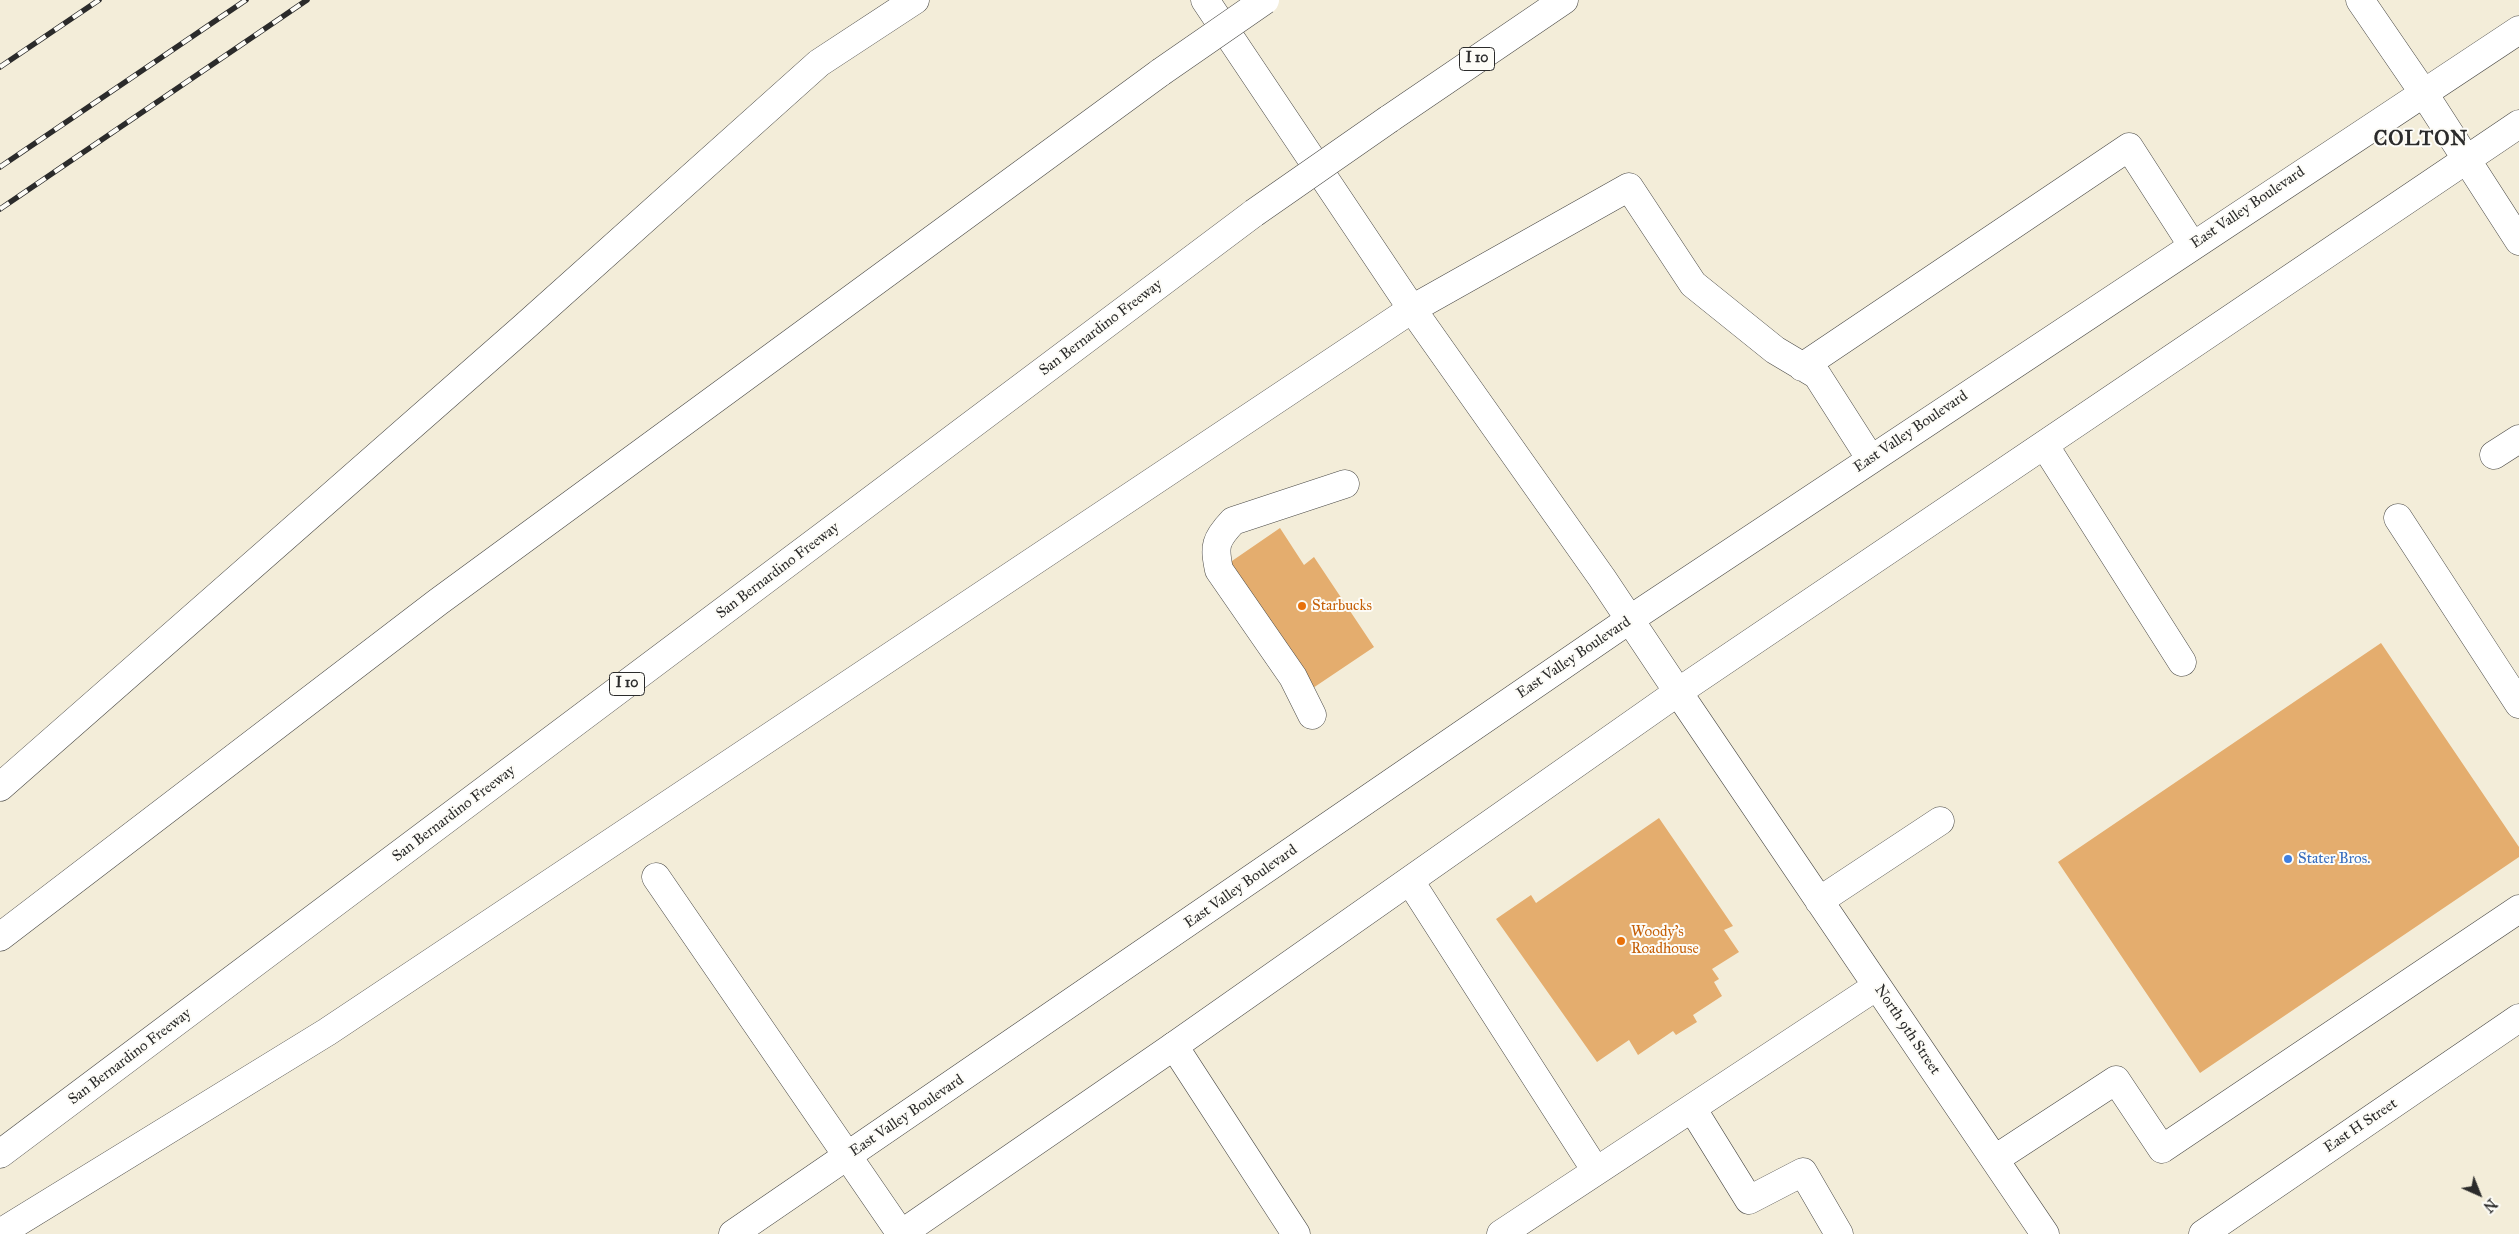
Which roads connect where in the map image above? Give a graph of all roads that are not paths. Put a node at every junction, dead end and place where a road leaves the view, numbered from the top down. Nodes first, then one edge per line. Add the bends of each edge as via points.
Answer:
1 (914, 0) edge
2 (1205, 0) edge
3 (1265, 0) edge
4 (1564, 0) edge
5 (2360, 0) edge
6 (2519, 30) edge
7 (2423, 92) junction
8 (2519, 124) edge
9 (2466, 161) junction
10 (2519, 242) edge
11 (2192, 245) junction
12 (1412, 309) junction
13 (1802, 367) junction
14 (2519, 439) edge
15 (2045, 446) junction
16 (2494, 455) dead end
17 (1870, 458) junction
18 (1345, 484) dead end
19 (2398, 518) dead end
20 (1629, 620) junction
21 (2182, 662) dead end
22 (1678, 692) junction
23 (2519, 704) edge
24 (1312, 715) dead end
25 (0, 788) edge
26 (1940, 821) dead end
27 (656, 877) dead end
28 (1410, 881) junction
29 (1820, 902) junction
30 (2519, 909) edge
31 (0, 937) edge
32 (1876, 986) junction
33 (2519, 1018) edge
34 (1174, 1046) junction
35 (1692, 1108) junction
36 (0, 1154) edge
37 (849, 1155) junction
38 (1995, 1159) junction
39 (1596, 1171) junction
40 (0, 1232) edge
41 (733, 1234) edge
42 (901, 1234) edge
43 (1296, 1234) edge
44 (1501, 1234) edge
45 (1839, 1234) edge
46 (2045, 1234) edge
47 (2203, 1234) edge

1 - 25 main road via 818,63 523,328
2 - 12 main road, North 9th Street
3 - 31 main road, bridge via 1161,72 438,602
4 - 36 main road, San Bernardino Freeway / I 10, bridge via 1254,213
5 - 7 main road
6 - 7 main road, East Valley Boulevard
7 - 9 main road
7 - 11 main road, East Valley Boulevard
8 - 9 main road
9 - 10 main road
9 - 15 main road
11 - 13 main road via 2128,147
11 - 17 main road, East Valley Boulevard
12 - 13 main road via 1629,187 1693,284 1774,350
12 - 20 main road, North 9th Street
12 - 40 main road via 327,1032
13 - 17 main road via 1817,375
14 - 16 main road
15 - 21 main road
15 - 22 main road
17 - 20 main road, East Valley Boulevard
18 - 24 main road via 1233,521 1215,549 1220,570 1293,677
19 - 23 main road
20 - 22 main road, North 9th Street
20 - 37 main road, East Valley Boulevard
22 - 28 main road
22 - 29 main road, North 9th Street
26 - 29 main road
27 - 37 main road
28 - 34 main road
28 - 39 main road
29 - 32 main road, North 9th Street
30 - 38 main road via 2162,1149 2116,1080
32 - 35 main road
32 - 38 main road, North 9th Street
33 - 47 main road, East H Street
34 - 42 main road
34 - 43 main road
35 - 39 main road
35 - 45 main road via 1749,1200 1803,1172
37 - 41 main road, East Valley Boulevard
37 - 42 main road
38 - 46 main road, North 9th Street
39 - 44 main road

